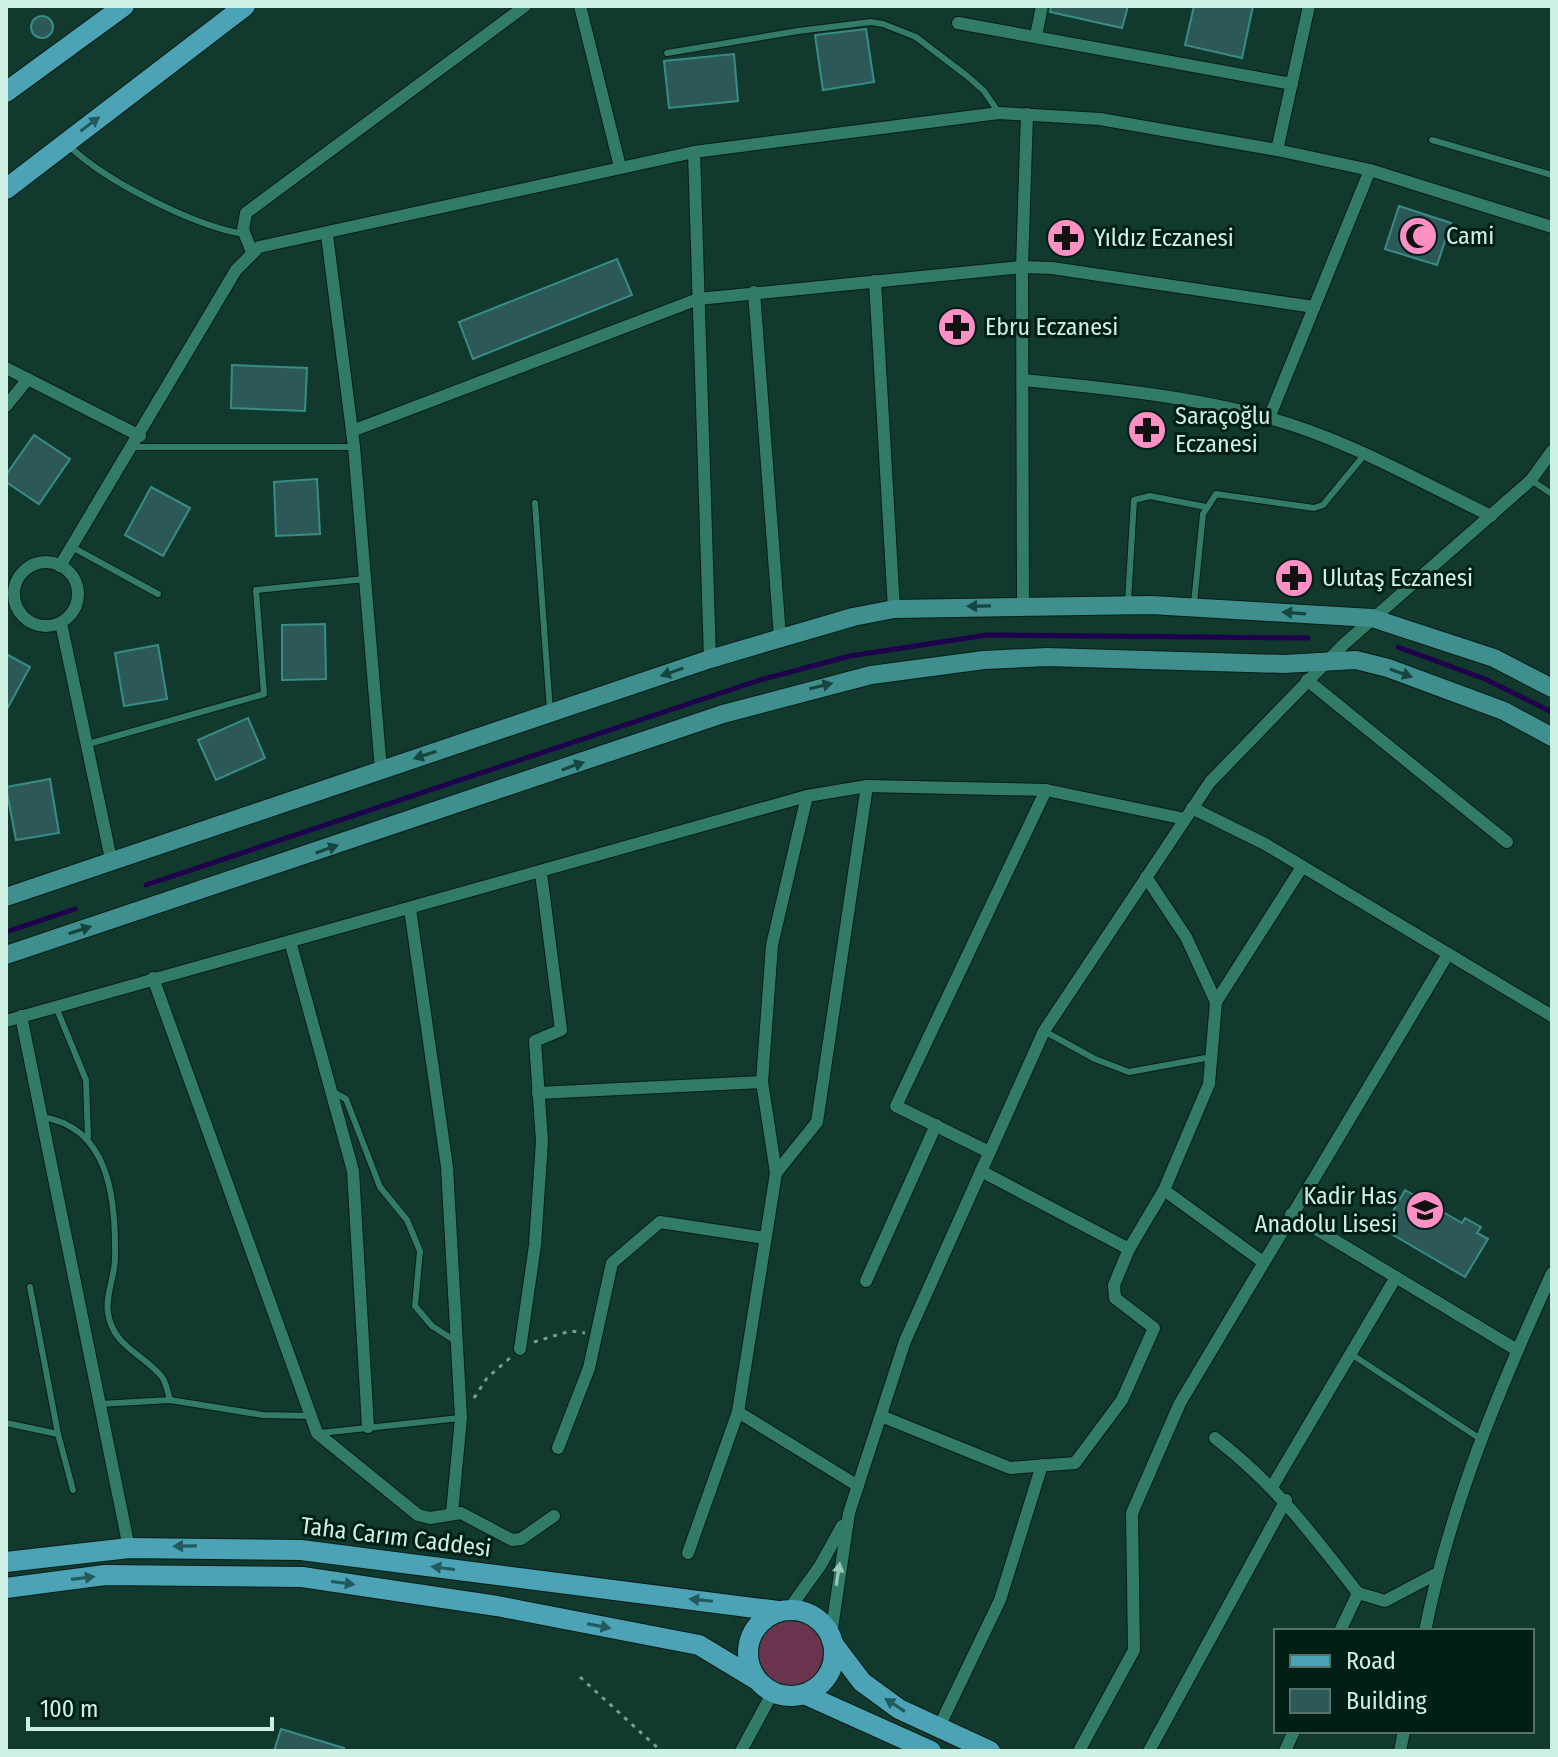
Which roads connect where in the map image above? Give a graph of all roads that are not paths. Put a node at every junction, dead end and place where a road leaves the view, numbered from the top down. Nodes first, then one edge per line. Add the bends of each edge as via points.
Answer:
1 (124, 6) edge
2 (245, 6) edge
3 (525, 6) edge
4 (580, 6) edge
5 (1042, 6) edge
6 (1309, 6) edge
7 (958, 23) dead end
8 (1036, 36) junction
9 (667, 53) dead end
10 (1292, 84) junction
11 (7, 89) edge
12 (999, 113) junction
13 (1027, 114) junction
14 (1432, 140) dead end
15 (66, 143) junction
16 (1277, 150) junction
17 (694, 152) junction
18 (620, 167) junction
19 (1370, 170) junction
20 (1552, 175) edge
21 (6, 189) edge
22 (1552, 227) edge
23 (244, 234) junction
24 (327, 235) junction
25 (252, 252) junction
26 (1022, 267) junction
27 (875, 281) junction
28 (754, 292) junction
29 (698, 299) junction
30 (1314, 307) junction
31 (6, 368) edge
32 (28, 379) junction
33 (1023, 380) junction
34 (6, 406) edge
35 (1269, 418) junction
36 (352, 431) junction
37 (137, 441) junction
38 (354, 447) junction
39 (1552, 451) edge
40 (1365, 454) junction
41 (1531, 480) junction
42 (1552, 494) edge
43 (535, 503) dead end
44 (1206, 507) junction
45 (1491, 516) junction
46 (72, 547) junction
47 (60, 566) junction
48 (365, 579) junction
49 (158, 594) dead end
50 (10, 599) edge
51 (1023, 604) junction
52 (1128, 605) junction
53 (1193, 608) junction
54 (894, 609) junction
55 (1372, 618) junction
56 (61, 623) junction
57 (780, 637) junction
58 (710, 659) junction
59 (1325, 662) junction
60 (1307, 680) junction
61 (1552, 688) edge
62 (551, 714) junction
63 (1552, 737) edge
64 (87, 744) junction
65 (381, 770) junction
66 (867, 786) junction
67 (1046, 790) junction
68 (807, 796) junction
69 (1188, 813) junction
70 (1507, 842) dead end
71 (111, 859) junction
72 (1302, 867) junction
73 (541, 873) junction
74 (1146, 877) junction
75 (6, 897) edge
76 (410, 909) junction
77 (290, 941) junction
78 (1448, 954) junction
79 (6, 955) edge
80 (153, 978) junction
81 (1216, 1002) junction
82 (55, 1006) junction
83 (21, 1016) junction
84 (1552, 1016) edge
85 (6, 1021) edge
86 (1044, 1031) junction
87 (1211, 1057) junction
88 (762, 1082) junction
89 (331, 1090) junction
90 (538, 1093) junction
91 (42, 1117) junction
92 (936, 1125) junction
93 (88, 1137) junction
94 (989, 1152) junction
95 (981, 1171) junction
96 (776, 1173) junction
97 (1164, 1190) junction
98 (1291, 1214) junction
99 (765, 1238) junction
100 (1129, 1249) junction
101 (1263, 1262) junction
102 (1552, 1273) edge
103 (1396, 1277) junction
104 (866, 1281) dead end
105 (30, 1287) dead end
106 (457, 1342) junction
107 (520, 1349) dead end
108 (1517, 1350) junction
109 (1351, 1353) junction
110 (170, 1400) junction
111 (100, 1404) junction
112 (738, 1412) junction
113 (311, 1416) junction
114 (881, 1416) junction
115 (461, 1418) junction
116 (6, 1423) edge
117 (368, 1427) junction
118 (317, 1433) junction
119 (58, 1434) junction
120 (1215, 1438) dead end
121 (1482, 1440) junction
122 (558, 1448) dead end
123 (1042, 1465) junction
124 (858, 1486) junction
125 (1272, 1487) junction
126 (73, 1490) dead end
127 (1286, 1500) junction
128 (452, 1513) junction
129 (849, 1513) junction
130 (554, 1516) dead end
131 (129, 1548) junction
132 (688, 1553) dead end
133 (6, 1562) edge
134 (1436, 1574) junction
135 (6, 1588) edge
136 (1358, 1593) junction
137 (784, 1610) junction
138 (1341, 1629) edge
139 (1425, 1629) edge
140 (833, 1640) junction
141 (765, 1686) junction
142 (804, 1694) junction
143 (939, 1727) junction
144 (741, 1751) edge
145 (928, 1751) edge
146 (990, 1751) edge
147 (1079, 1751) edge
148 (1149, 1751) edge

1 - 11 main road
15 -> 2 main road
3 - 23 street via 246,213
4 - 18 street
5 - 8 street
6 - 10 street
7 - 8 street
8 - 10 street
9 - 12 lane via 798,31 883,24 916,37 967,76
10 - 16 street
12 - 13 street
12 - 17 street
13 - 16 street via 1151,126
13 - 26 street
14 - 20 lane
15 - 21 main road
15 - 23 lane via 115,183 214,227
16 - 19 street
17 - 18 street
17 - 29 street
18 - 24 street
19 - 22 street
19 - 30 street
23 - 25 street
24 - 25 street
24 - 36 street
25 - 37 street via 236,270
26 - 27 street
26 - 30 street via 1084,270
26 - 33 street
27 - 28 street
27 - 54 street
28 - 29 street
28 - 57 street
29 - 36 street
29 - 58 street
30 - 35 street
31 - 32 street
32 - 34 street
32 - 37 street
33 - 35 street via 1137,393
33 - 51 street
35 - 40 street
36 - 38 street
37 - 38 lane
37 - 46 street
38 - 48 street
39 - 41 street
40 - 44 lane via 1323,505 1216,494
40 - 45 street
41 - 42 lane
41 - 45 street
43 - 62 lane
44 - 52 lane via 1150,496 1134,500
44 - 53 lane
45 - 55 street
46 - 47 street
46 - 49 lane
47 - 50 street via 46,563 26,570
47 - 56 street via 73,577 78,597
48 - 64 lane via 256,590 264,694
48 - 65 street
50 - 56 street via 31,623
51 - 52 main road
51 -> 54 main road
52 - 53 main road
55 -> 53 main road
54 - 57 main road
55 - 59 street
55 - 61 main road via 1494,658
56 - 64 street
57 - 58 main road
58 -> 62 main road
59 - 60 street
59 -> 63 main road via 1356,660 1388,668 1504,711
79 -> 59 main road via 723,714 833,683 908,668 1000,659
60 - 69 street via 1210,782
60 - 70 street
62 -> 65 main road
64 - 71 street
65 - 71 main road
66 - 67 street
66 - 68 street
66 - 96 street via 817,1122
67 - 69 street
67 - 92 street via 896,1106
68 - 73 street
68 - 88 street via 772,945
69 - 72 street
69 - 74 street
71 - 75 main road
72 - 78 street
72 - 81 street
73 - 76 street
73 - 90 street via 561,1030 535,1041
74 - 81 street via 1186,937
74 - 86 street
76 - 77 street
76 - 106 street via 447,1167
77 - 80 street
77 - 89 street
78 - 84 street
78 - 98 street
80 - 82 street
80 - 113 street
81 - 87 street
82 - 83 street
82 - 93 lane via 86,1080
83 - 85 street
83 - 91 street
86 - 87 lane via 1129,1072
86 - 94 street
87 - 97 street via 1209,1084
88 - 90 street
88 - 96 street
89 - 106 lane via 346,1099 380,1187 407,1220 420,1251 415,1306 432,1326
89 - 117 street via 353,1171
90 - 107 street via 542,1141 535,1245
91 - 93 lane via 64,1120
91 - 111 street
92 - 94 street
92 - 104 street
93 - 110 lane via 109,1178 115,1259 108,1313 123,1346 163,1377
94 - 95 street
95 - 100 street
95 - 114 street via 905,1341
96 - 99 street
97 - 100 street
97 - 101 street
98 - 101 street
98 - 103 street
99 - 112 street
99 - 122 street via 660,1222 612,1263 589,1368
100 - 123 street via 1114,1285 1115,1298 1154,1328 1122,1400 1075,1463
101 - 147 street via 1180,1403 1132,1513 1134,1650
102 - 108 street
103 - 108 street
103 - 109 street
105 - 119 lane
106 - 115 street
108 - 121 street
109 - 121 lane
109 - 125 street
110 - 111 lane
110 - 113 lane via 263,1415
111 - 131 street
112 - 124 street
112 - 132 street
113 - 118 street
114 - 123 street via 1010,1468
114 - 124 street
115 - 117 lane
115 - 128 street
116 - 119 lane
117 - 118 lane
118 - 128 street via 407,1509 430,1518
119 - 126 lane
120 - 125 street
121 - 134 street
123 - 143 street via 1000,1600
124 - 129 street
125 - 127 street
127 - 136 street
127 - 148 street
128 - 130 street via 512,1540
129 - 137 street via 820,1566
140 -> 129 street
131 - 133 main road, Taha Carım Caddesi
137 -> 131 main road, Taha Carım Caddesi via 341,1554 246,1547
134 - 136 street via 1385,1601
134 - 139 street
135 -> 141 main road via 105,1575 302,1577 497,1606 699,1645
136 - 138 street
137 - 140 main road via 818,1618
137 - 141 main road via 761,1622 750,1640 748,1660
140 - 142 main road via 828,1675
143 -> 140 main road via 899,1709 862,1682
141 - 142 main road
141 - 144 street
142 - 145 main road
143 - 146 main road

